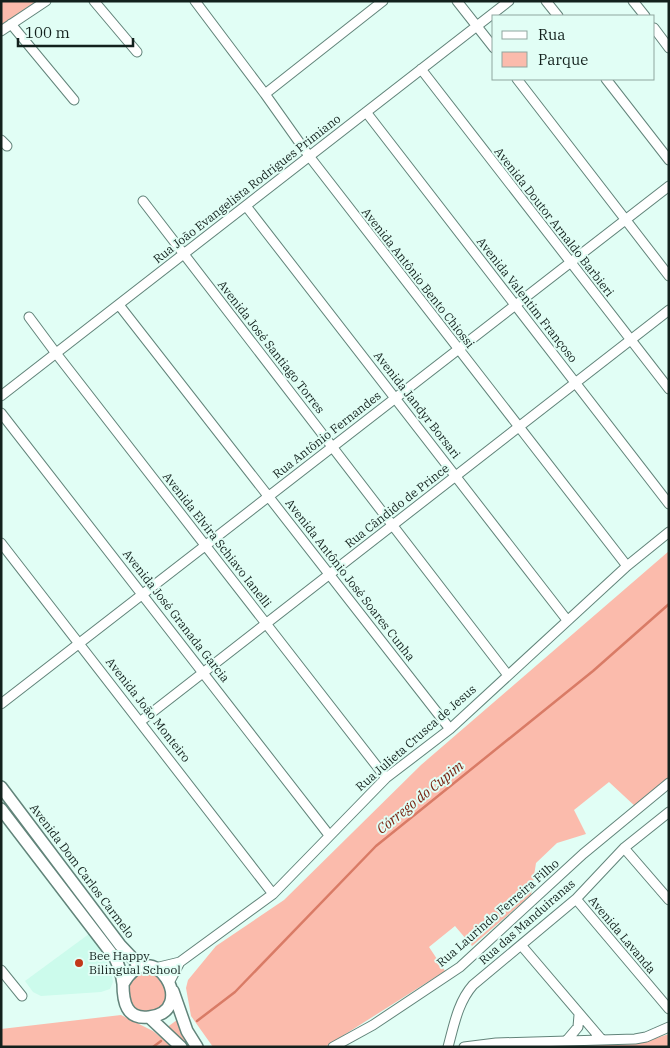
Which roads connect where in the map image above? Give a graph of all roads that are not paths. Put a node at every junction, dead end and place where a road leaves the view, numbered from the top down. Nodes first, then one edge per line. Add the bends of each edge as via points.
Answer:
1 (46, 1) edge
2 (94, 1) edge
3 (195, 1) edge
4 (383, 1) edge
5 (457, 1) edge
6 (509, 1) edge
7 (546, 1) edge
8 (633, 1) edge
9 (557, 15) edge
10 (643, 15) edge
11 (11, 24) junction
12 (477, 26) junction
13 (655, 29) edge
14 (1, 31) edge
15 (492, 45) edge
16 (669, 48) edge
17 (137, 52) dead end
18 (421, 69) junction
19 (518, 80) edge
20 (607, 80) edge
21 (265, 94) junction
22 (74, 100) dead end
23 (366, 112) junction
24 (309, 156) junction
25 (669, 160) edge
26 (669, 186) edge
27 (143, 201) dead end
28 (246, 206) junction
29 (625, 220) junction
30 (183, 254) junction
31 (570, 263) junction
32 (669, 276) edge
33 (119, 305) junction
34 (516, 306) junction
35 (669, 310) edge
36 (30, 317) dead end
37 (630, 340) junction
38 (458, 349) junction
39 (55, 352) junction
40 (576, 383) junction
41 (669, 389) edge
42 (1, 396) edge
43 (395, 398) junction
44 (1, 413) edge
45 (520, 426) junction
46 (333, 447) junction
47 (456, 476) junction
48 (269, 496) junction
49 (669, 504) edge
50 (393, 525) junction
51 (669, 532) edge
52 (1, 543) edge
53 (205, 546) junction
54 (627, 566) junction
55 (330, 574) junction
56 (142, 594) junction
57 (567, 620) junction
58 (267, 623) junction
59 (80, 644) junction
60 (204, 672) junction
61 (507, 674) junction
62 (1, 704) edge
63 (141, 722) junction
64 (450, 728) junction
65 (386, 778) junction
66 (669, 782) edge
67 (1, 787) edge
68 (1, 809) edge
69 (669, 812) edge
70 (329, 835) junction
71 (624, 848) junction
72 (273, 894) junction
73 (576, 899) junction
74 (669, 900) edge
75 (521, 945) junction
76 (180, 962) junction
77 (150, 967) junction
78 (1, 970) edge
79 (123, 984) junction
80 (171, 985) junction
81 (22, 996) dead end
82 (669, 1009) edge
83 (579, 1015) junction
84 (149, 1018) junction
85 (669, 1027) edge
86 (567, 1040) junction
87 (602, 1040) junction
88 (518, 1045) edge
89 (181, 1047) edge
90 (197, 1047) edge
91 (333, 1047) edge
92 (448, 1047) edge
93 (464, 1047) edge

1 - 11 street
2 - 17 street
3 - 21 street, Avenida Antônio Bento Chiossi
4 - 21 street
5 - 12 street
6 - 12 street, Rua João Evangelista Rodrigues Primiano
7 - 9 street
8 - 10 street
11 - 14 street
11 - 22 street
12 - 15 street
12 - 18 street, Rua João Evangelista Rodrigues Primiano
13 - 16 street
18 - 23 street, Rua João Evangelista Rodrigues Primiano
18 - 31 street, Avenida Doutor Arnaldo Barbieri
19 - 29 street
20 - 25 street
21 - 24 street, Avenida Antônio Bento Chiossi
23 - 24 street, Rua João Evangelista Rodrigues Primiano
23 - 34 street, Avenida Valentim Françoso
24 - 28 street, Rua João Evangelista Rodrigues Primiano
24 - 38 street, Avenida Antônio Bento Chiossi
26 - 29 street, Rua Antônio Fernandes
27 - 30 street, Avenida José Santiago Torres
28 - 30 street, Rua João Evangelista Rodrigues Primiano
28 - 43 street, Avenida Jandyr Borsari
29 - 31 street, Rua Antônio Fernandes
29 - 32 street
30 - 33 street, Rua João Evangelista Rodrigues Primiano
30 - 46 street, Avenida José Santiago Torres
31 - 34 street, Rua Antônio Fernandes
31 - 37 street, Avenida Doutor Arnaldo Barbieri
33 - 39 street, Rua João Evangelista Rodrigues Primiano
33 - 48 street, Avenida Antônio José Soares Cunha
34 - 38 street, Rua Antônio Fernandes
34 - 40 street, Avenida Valentim Françoso
35 - 37 street, Rua Cândido de Prince
36 - 39 street, Avenida Elvira Schiavo Ianelli
37 - 40 street, Rua Cândido de Prince
37 - 41 street, Avenida Doutor Arnaldo Barbieri
38 - 43 street, Rua Antônio Fernandes
38 - 45 street, Avenida Antônio Bento Chiossi
39 - 42 street, Rua João Evangelista Rodrigues Primiano
39 - 53 street, Avenida Elvira Schiavo Ianelli
40 - 45 street, Rua Cândido de Prince
40 - 49 street, Avenida Valentim Françoso
43 - 46 street, Rua Antônio Fernandes
43 - 47 street, Avenida Jandyr Borsari
44 - 56 street, Avenida José Granada Garcia
45 - 47 street, Rua Cândido de Prince
45 - 54 street, Avenida Antônio Bento Chiossi
46 - 48 street, Rua Antônio Fernandes
46 - 50 street, Avenida José Santiago Torres
47 - 50 street, Rua Cândido de Prince
47 - 57 street, Avenida Jandyr Borsari
48 - 53 street, Rua Antônio Fernandes
48 - 55 street, Avenida Antônio José Soares Cunha
50 - 55 street, Rua Cândido de Prince
50 - 61 street, Avenida José Santiago Torres
51 - 54 street, Rua Julieta Crusca de Jesus
52 - 59 street, Avenida João Monteiro
53 - 56 street, Rua Antônio Fernandes
53 - 58 street, Avenida Elvira Schiavo Ianelli
54 - 57 street, Rua Julieta Crusca de Jesus
55 - 58 street, Rua Cândido de Prince
55 - 64 street, Avenida Antônio José Soares Cunha
56 - 59 street, Rua Antônio Fernandes
56 - 60 street, Avenida José Granada Garcia
57 - 61 street, Rua Julieta Crusca de Jesus
58 - 60 street, Rua Cândido de Prince
58 - 65 street, Avenida Elvira Schiavo Ianelli
59 - 62 street, Rua Antônio Fernandes
59 - 63 street, Avenida João Monteiro
60 - 63 street, Rua Cândido de Prince
60 - 70 street, Avenida José Granada Garcia
61 - 64 street, Rua Julieta Crusca de Jesus
63 - 72 street, Avenida João Monteiro
64 - 65 street, Rua Julieta Crusca de Jesus
65 - 70 street, Rua Julieta Crusca de Jesus
66 - 91 street, Rua Laurindo Ferreira Filho via 583,854 460,967 373,1025
67 - 77 street, Avenida Dom Carlos Carmelo via 120,945 137,963
68 - 79 street, Avenida Dom Carlos Carmelo via 115,958
69 - 71 street, Rua das Manduiranas
70 - 72 street, Rua Julieta Crusca de Jesus
71 - 73 street, Rua das Manduiranas
71 - 74 street
72 - 76 street, Rua Julieta Crusca de Jesus
73 - 75 street, Rua das Manduiranas
73 - 82 street, Avenida Lavanda
75 - 83 street
75 - 92 street, Rua das Manduiranas via 464,994
76 - 77 street, Rua Julieta Crusca de Jesus
76 - 80 street, Rua Julieta Crusca de Jesus
77 - 79 street via 136,969
77 - 80 street via 164,973
78 - 81 street
79 - 84 street via 124,1003 130,1011
80 - 84 street via 171,1000 166,1009
80 - 90 street via 187,1031
83 - 86 street via 578,1026
83 - 87 street
84 - 89 street
85 - 87 street via 646,1037
86 - 87 street
86 - 88 street
88 - 93 street

